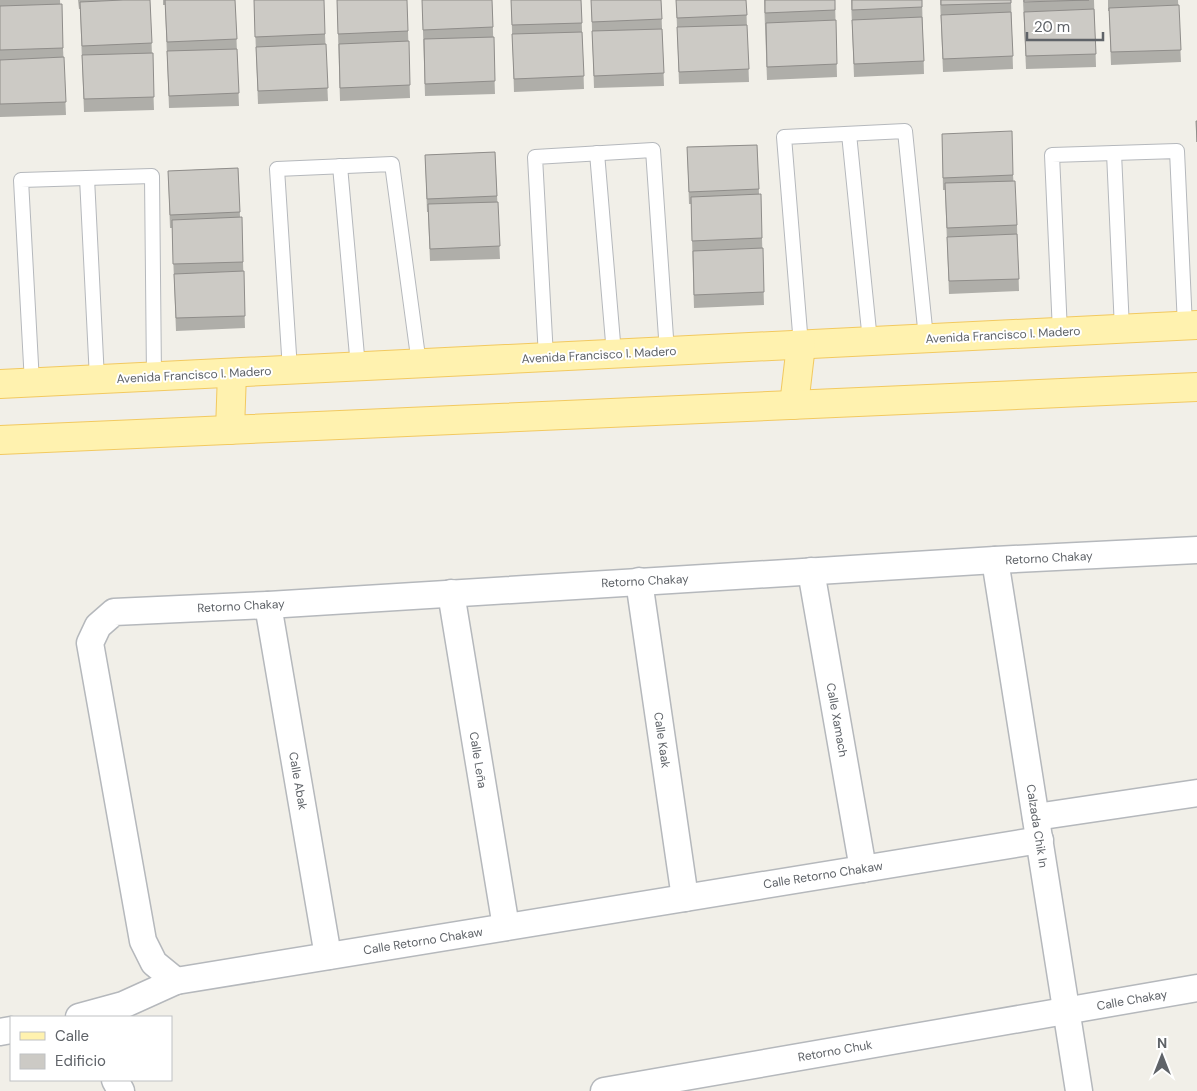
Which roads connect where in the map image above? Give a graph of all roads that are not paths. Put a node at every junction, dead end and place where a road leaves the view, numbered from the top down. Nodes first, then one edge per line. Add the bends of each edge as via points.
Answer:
1 (849, 134) junction
2 (597, 153) junction
3 (1114, 153) junction
4 (340, 166) junction
5 (87, 178) junction
6 (1191, 326) edge
7 (1122, 329) junction
8 (1060, 332) junction
9 (926, 338) junction
10 (870, 342) junction
11 (801, 345) junction
12 (667, 352) junction
13 (614, 354) junction
14 (546, 358) junction
15 (418, 364) junction
16 (358, 367) junction
17 (290, 370) junction
18 (232, 373) junction
19 (154, 377) junction
20 (96, 379) junction
21 (32, 383) junction
22 (0, 384) edge
23 (1197, 386) edge
24 (794, 405) junction
25 (230, 430) junction
26 (0, 440) edge
27 (1197, 550) edge
28 (995, 560) junction
29 (810, 571) junction
30 (639, 581) junction
31 (451, 593) junction
32 (268, 605) junction
33 (1197, 793) edge
34 (1038, 828) junction
35 (863, 869) junction
36 (685, 898) junction
37 (506, 927) junction
38 (328, 956) junction
39 (176, 981) junction
40 (1197, 988) edge
41 (1066, 1011) junction
42 (83, 1016) edge
43 (604, 1091) edge
44 (1079, 1091) edge

1 - 9 lane via 906,132
1 - 10 lane
1 - 11 lane via 784,137
2 - 12 lane via 653,150
2 - 13 lane
2 - 14 lane via 535,157
3 - 6 lane via 1177,151
3 - 7 lane
3 - 8 lane via 1052,156
4 - 15 lane via 392,164
4 - 16 lane
4 - 17 lane via 277,168
5 - 19 lane via 152,176
5 - 20 lane
5 - 21 lane via 21,180
6 - 7 main road, Avenida Francisco I. Madero
7 - 8 main road, Avenida Francisco I. Madero
8 - 9 main road, Avenida Francisco I. Madero
9 - 10 main road, Avenida Francisco I. Madero
10 - 11 main road, Avenida Francisco I. Madero
11 - 12 main road, Avenida Francisco I. Madero
11 - 24 main road
12 - 13 main road, Avenida Francisco I. Madero
13 - 14 main road, Avenida Francisco I. Madero
14 - 15 main road, Avenida Francisco I. Madero
15 - 16 main road, Avenida Francisco I. Madero
16 - 17 main road, Avenida Francisco I. Madero
17 - 18 main road, Avenida Francisco I. Madero
18 - 19 main road, Avenida Francisco I. Madero
18 - 25 main road
19 - 20 main road, Avenida Francisco I. Madero
20 - 21 main road, Avenida Francisco I. Madero
21 - 22 main road, Avenida Francisco I. Madero
23 - 24 main road
24 - 25 main road
25 - 26 main road
27 - 28 street, Retorno Chakay
28 - 29 street, Retorno Chakay
28 - 34 street, Calzada Chik In
29 - 30 street, Retorno Chakay
29 - 35 street, Calle Xamach
30 - 31 street, Retorno Chakay
30 - 36 street, Calle Kaak
31 - 32 street, Retorno Chakay
31 - 37 street, Calle Leña
32 - 38 street, Calle Abak
32 - 39 street, Retorno Chakay via 114,612 98,626 90,643 143,942 154,962
33 - 34 street, Calle Retorno Chakaw
34 - 35 street, Calle Retorno Chakaw
34 - 41 street, Calzada Chik In
35 - 36 street, Calle Retorno Chakaw
36 - 37 street, Calle Retorno Chakaw
37 - 38 street, Calle Retorno Chakaw
38 - 39 street, Calle Retorno Chakaw
39 - 42 street, Calle Retorno Chakaw via 123,1005
40 - 41 street, Calle Chakay
41 - 43 street, Retorno Chuk
41 - 44 street, Calzada Chik In

